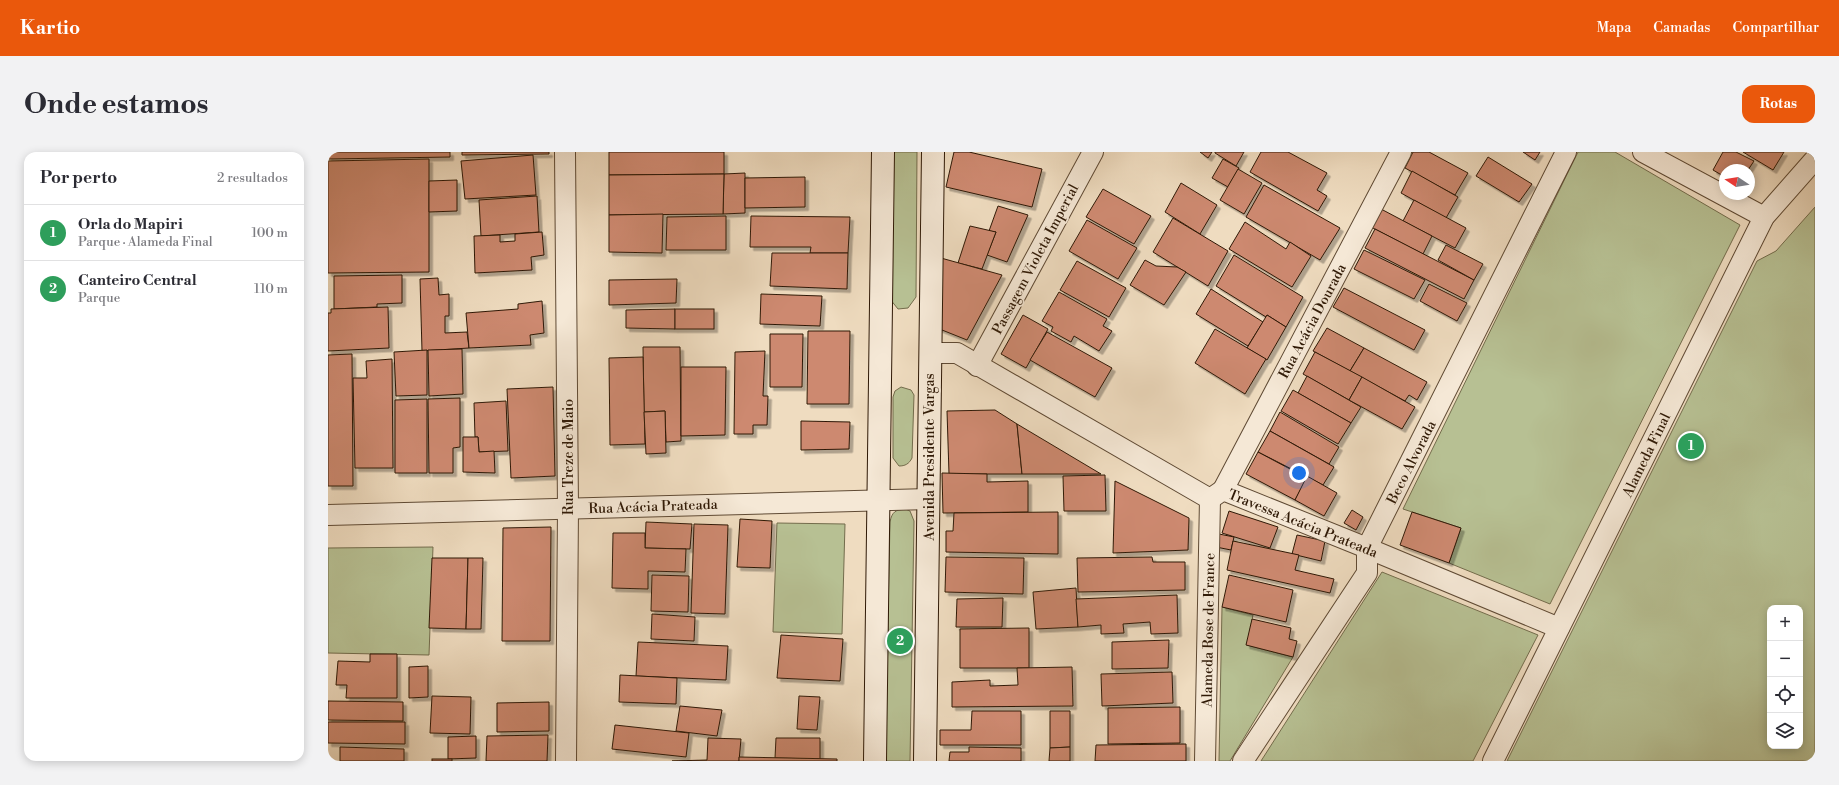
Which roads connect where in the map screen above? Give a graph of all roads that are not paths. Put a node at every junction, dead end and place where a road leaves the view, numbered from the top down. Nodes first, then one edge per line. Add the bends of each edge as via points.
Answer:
1 (566, 152) edge
2 (884, 152) edge
3 (933, 152) edge
4 (1093, 152) edge
5 (1401, 152) edge
6 (1566, 152) edge
7 (1643, 152) edge
8 (1815, 159) edge
9 (1764, 217) junction
10 (930, 353) junction
11 (977, 366) junction
12 (1217, 494) junction
13 (929, 498) junction
14 (879, 499) junction
15 (568, 508) junction
16 (328, 514) edge
17 (1367, 548) junction
18 (1559, 628) junction
19 (566, 761) edge
20 (875, 761) edge
21 (925, 761) edge
22 (1205, 761) edge
23 (1244, 761) edge
24 (1492, 761) edge

1 - 15 street, Rua Treze de Maio
2 - 14 street
3 - 10 street, Avenida Presidente Vargas
4 - 11 street, Passagem Violeta Imperial
5 - 12 street, Rua Acácia Dourada
6 - 17 street, Beco Alvorada
7 - 9 street
8 - 9 street, Alameda Final
9 - 18 street, Alameda Final
10 - 11 street, Travessa Acácia Prateada via 957,353
10 - 13 street, Avenida Presidente Vargas
11 - 12 street, Travessa Acácia Prateada
12 - 17 street, Travessa Acácia Prateada
12 - 22 street, Alameda Rose de France
13 - 14 street, Rua Acácia Prateada
13 - 21 street, Avenida Presidente Vargas
14 - 15 street, Rua Acácia Prateada
14 - 20 street
15 - 16 street, Rua Acácia Prateada
15 - 19 street, Rua Treze de Maio
17 - 18 street, Travessa Acácia Prateada
17 - 23 street, Beco Alvorada via 1367,573
18 - 24 street, Alameda Final

